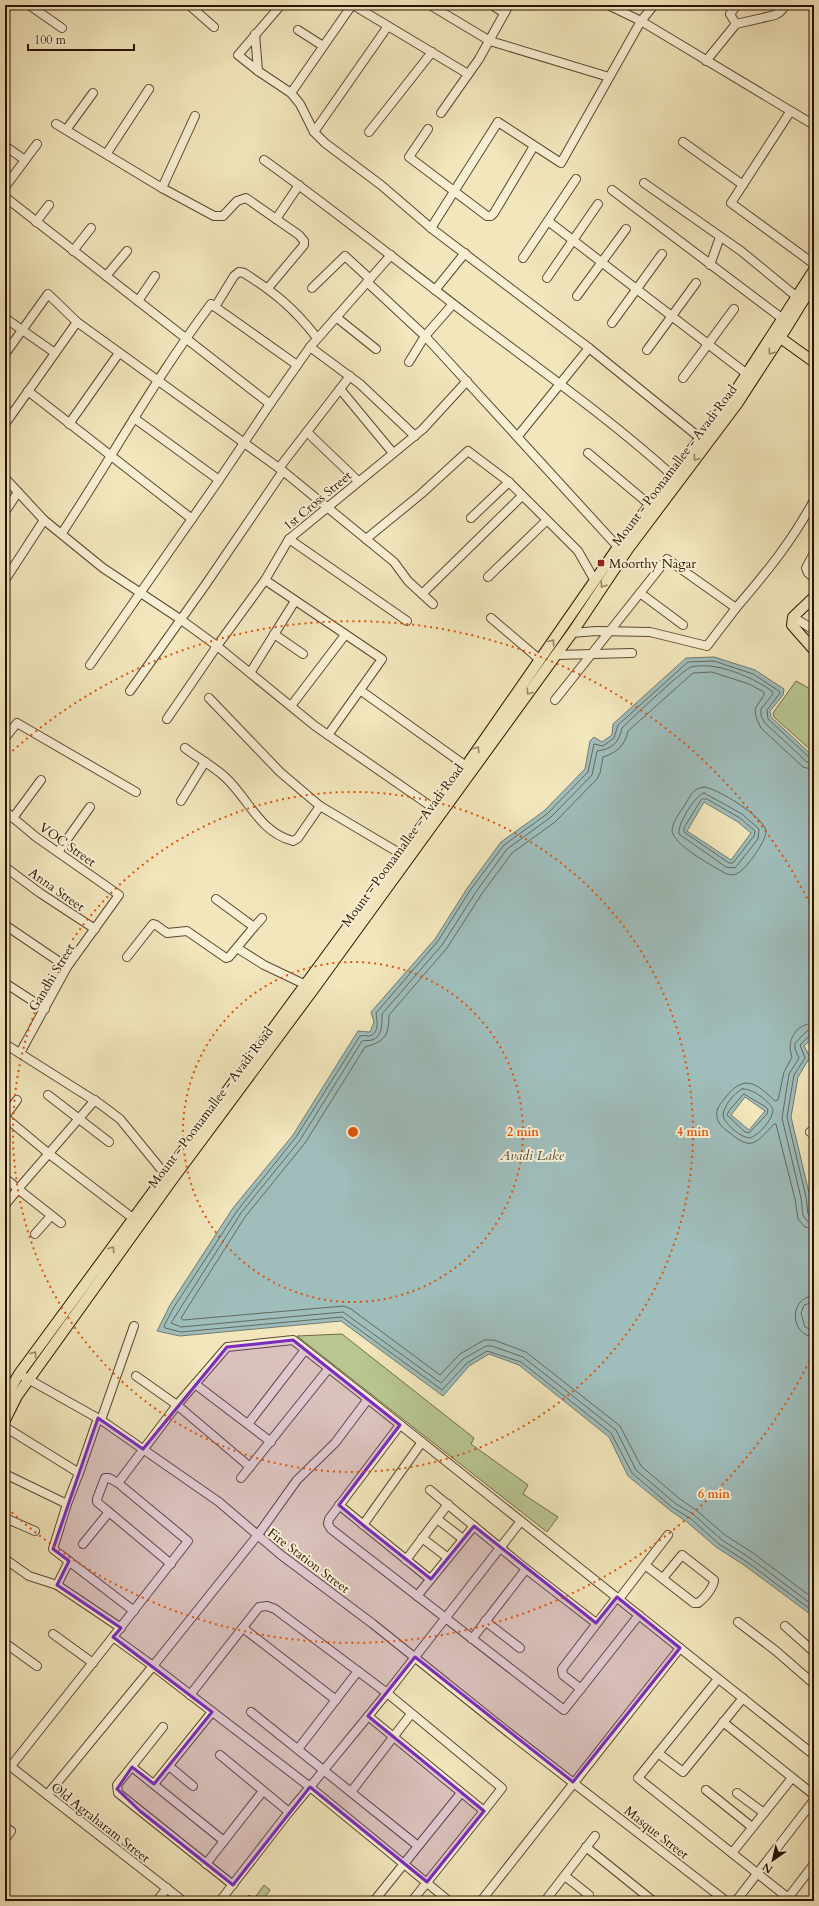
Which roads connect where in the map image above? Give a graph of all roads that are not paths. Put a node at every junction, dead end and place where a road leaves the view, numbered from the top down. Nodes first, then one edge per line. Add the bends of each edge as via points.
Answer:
1 (29, 5) edge
2 (191, 5) edge
3 (281, 5) edge
4 (352, 5) edge
5 (430, 5) edge
6 (492, 5) edge
7 (509, 5) edge
8 (608, 5) edge
9 (654, 5) edge
10 (737, 5) edge
11 (786, 5) edge
12 (504, 13) junction
13 (641, 21) junction
14 (736, 24) junction
15 (388, 26) junction
16 (214, 27) dead end
17 (62, 28) dead end
18 (298, 30) dead end
19 (255, 34) junction
20 (490, 41) junction
21 (323, 46) junction
22 (432, 52) junction
23 (706, 61) junction
24 (258, 71) junction
25 (468, 74) junction
26 (609, 77) junction
27 (149, 89) dead end
28 (93, 92) dead end
29 (291, 93) junction
30 (790, 112) junction
31 (441, 114) dead end
32 (195, 116) dead end
33 (56, 124) dead end
34 (814, 125) edge
35 (428, 129) dead end
36 (66, 130) junction
37 (314, 132) junction
38 (369, 132) dead end
39 (683, 142) dead end
40 (37, 144) dead end
41 (5, 146) edge
42 (534, 146) junction
43 (107, 153) junction
44 (25, 160) junction
45 (264, 160) dead end
46 (576, 179) dead end
47 (644, 183) dead end
48 (299, 185) junction
49 (743, 185) junction
50 (5, 187) edge
51 (162, 188) junction
52 (612, 190) dead end
53 (455, 191) junction
54 (5, 198) edge
55 (598, 204) dead end
56 (49, 205) dead end
57 (276, 219) junction
58 (548, 221) junction
59 (36, 222) junction
60 (91, 228) dead end
61 (431, 228) junction
62 (626, 229) dead end
63 (720, 237) junction
64 (573, 240) junction
65 (73, 250) junction
66 (127, 251) dead end
67 (465, 253) junction
68 (662, 254) dead end
69 (391, 255) junction
70 (523, 258) dead end
71 (601, 261) junction
72 (814, 264) edge
73 (710, 265) junction
74 (814, 270) edge
75 (106, 276) junction
76 (155, 276) dead end
77 (547, 278) dead end
78 (368, 281) junction
79 (696, 283) dead end
80 (814, 283) edge
81 (268, 288) junction
82 (312, 288) dead end
83 (637, 289) junction
84 (436, 290) junction
85 (576, 296) dead end
86 (797, 297) junction
87 (138, 301) junction
88 (453, 304) junction
89 (215, 307) junction
90 (734, 309) dead end
91 (672, 316) junction
92 (336, 317) junction
93 (5, 318) edge
94 (783, 319) junction
95 (77, 322) junction
96 (612, 323) dead end
97 (22, 330) junction
98 (426, 336) junction
99 (777, 336) junction
100 (186, 338) junction
101 (317, 338) junction
102 (709, 344) junction
103 (310, 347) junction
104 (589, 348) junction
105 (376, 349) dead end
106 (647, 350) dead end
107 (119, 352) junction
108 (5, 354) edge
109 (54, 354) junction
110 (409, 362) dead end
111 (814, 362) edge
112 (297, 365) junction
113 (747, 374) junction
114 (350, 376) junction
115 (683, 378) dead end
116 (158, 381) junction
117 (467, 381) junction
118 (560, 384) junction
119 (340, 388) junction
120 (28, 391) junction
121 (270, 404) junction
122 (134, 418) junction
123 (5, 424) edge
124 (69, 424) junction
125 (307, 432) junction
126 (415, 436) junction
127 (518, 436) junction
128 (704, 441) junction
129 (243, 443) junction
130 (393, 453) junction
131 (588, 453) dead end
132 (112, 457) junction
133 (281, 470) junction
134 (672, 475) junction
135 (5, 478) edge
136 (219, 480) junction
137 (358, 481) junction
138 (509, 482) junction
139 (18, 492) junction
140 (522, 496) junction
141 (814, 500) edge
142 (650, 505) junction
143 (326, 507) junction
144 (5, 512) edge
145 (471, 518) dead end
146 (192, 519) junction
147 (44, 520) junction
148 (546, 521) junction
149 (62, 533) junction
150 (289, 539) junction
151 (366, 539) junction
152 (618, 547) junction
153 (814, 553) edge
154 (488, 577) dead end
155 (814, 578) edge
156 (5, 580) edge
157 (264, 580) junction
158 (595, 580) junction
159 (141, 592) junction
160 (640, 593) junction
161 (422, 594) junction
162 (814, 598) edge
163 (295, 601) junction
164 (433, 604) dead end
165 (736, 608) junction
166 (793, 617) junction
167 (491, 618) dead end
168 (180, 619) junction
169 (407, 620) dead end
170 (683, 625) dead end
171 (814, 630) edge
172 (610, 631) junction
173 (572, 633) junction
174 (274, 634) junction
175 (345, 635) junction
176 (217, 646) junction
177 (814, 650) edge
178 (632, 653) dead end
179 (303, 654) dead end
180 (592, 654) junction
181 (556, 655) junction
182 (539, 659) junction
183 (90, 665) dead end
184 (250, 673) junction
185 (360, 690) junction
186 (130, 691) dead end
187 (209, 698) dead end
188 (555, 700) dead end
189 (291, 706) junction
190 (167, 719) dead end
191 (328, 735) junction
192 (5, 738) edge
193 (184, 748) dead end
194 (205, 762) junction
195 (466, 766) junction
196 (41, 780) dead end
197 (136, 792) dead end
198 (181, 801) dead end
199 (320, 806) junction
200 (90, 807) dead end
201 (5, 810) edge
202 (438, 811) junction
203 (13, 818) junction
204 (58, 852) junction
205 (401, 854) junction
206 (5, 867) edge
207 (119, 895) joint
208 (216, 899) dead end
209 (262, 918) dead end
210 (5, 925) edge
211 (254, 927) junction
212 (95, 929) junction
213 (237, 948) junction
214 (128, 958) dead end
215 (67, 967) junction
216 (5, 983) edge
217 (306, 985) junction
218 (45, 1009) junction
219 (5, 1044) edge
220 (20, 1054) junction
221 (48, 1095) dead end
222 (17, 1100) dead end
223 (96, 1100) junction
224 (79, 1119) junction
225 (109, 1142) dead end
226 (48, 1153) junction
227 (5, 1178) edge
228 (168, 1178) junction
229 (18, 1189) junction
230 (5, 1205) edge
231 (51, 1216) junction
232 (134, 1219) junction
233 (61, 1223) dead end
234 (35, 1234) dead end
235 (134, 1326) dead end
236 (305, 1350) junction
237 (329, 1368) junction
238 (19, 1374) junction
239 (136, 1376) dead end
240 (28, 1380) junction
241 (195, 1384) junction
242 (368, 1399) junction
243 (7, 1402) edge
244 (177, 1405) junction
245 (100, 1419) junction
246 (5, 1420) edge
247 (248, 1424) junction
248 (400, 1425) junction
249 (5, 1427) edge
250 (270, 1442) junction
251 (422, 1442) junction
252 (143, 1449) junction
253 (250, 1467) junction
254 (79, 1473) junction
255 (5, 1474) edge
256 (241, 1478) dead end
257 (118, 1483) junction
258 (430, 1490) dead end
259 (67, 1504) junction
260 (448, 1504) junction
261 (339, 1505) junction
262 (108, 1512) junction
263 (5, 1518) edge
264 (437, 1519) junction
265 (521, 1521) junction
266 (363, 1525) junction
267 (474, 1526) junction
268 (35, 1531) dead end
269 (668, 1535) dead end
270 (257, 1536) junction
271 (422, 1538) junction
272 (463, 1539) junction
273 (83, 1544) dead end
274 (500, 1547) junction
275 (447, 1557) junction
276 (5, 1559) edge
277 (406, 1560) junction
278 (69, 1561) junction
279 (171, 1564) junction
280 (646, 1565) junction
281 (526, 1569) junction
282 (663, 1578) junction
283 (430, 1579) junction
284 (57, 1585) junction
285 (417, 1596) junction
286 (618, 1598) junction
287 (134, 1611) junction
288 (639, 1615) junction
289 (445, 1618) junction
290 (485, 1621) junction
291 (738, 1622) dead end
292 (596, 1623) junction
293 (785, 1626) dead end
294 (121, 1628) junction
295 (243, 1628) junction
296 (53, 1634) dead end
297 (113, 1637) junction
298 (472, 1639) junction
299 (5, 1643) edge
300 (520, 1648) dead end
301 (680, 1648) junction
302 (814, 1652) edge
303 (415, 1657) junction
304 (93, 1663) junction
305 (37, 1666) dead end
306 (153, 1666) junction
307 (358, 1671) junction
308 (718, 1679) junction
309 (814, 1684) edge
310 (581, 1689) junction
311 (387, 1693) junction
312 (190, 1695) junction
313 (743, 1698) junction
314 (336, 1700) junction
315 (212, 1712) junction
316 (251, 1712) dead end
317 (411, 1714) junction
318 (368, 1716) junction
319 (723, 1722) junction
320 (163, 1726) dead end
321 (393, 1737) junction
322 (298, 1749) junction
323 (658, 1753) junction
324 (220, 1755) dead end
325 (814, 1755) edge
326 (8, 1764) edge
327 (169, 1766) junction
328 (132, 1767) junction
329 (324, 1770) junction
330 (792, 1778) junction
331 (573, 1782) junction
332 (154, 1784) junction
333 (193, 1786) dead end
334 (310, 1787) junction
335 (263, 1790) junction
336 (706, 1790) dead end
337 (351, 1792) junction
338 (461, 1793) junction
339 (737, 1793) dead end
340 (47, 1795) junction
341 (814, 1795) edge
342 (814, 1800) edge
343 (484, 1811) junction
344 (289, 1812) junction
345 (764, 1813) junction
346 (5, 1827) edge
347 (752, 1828) junction
348 (595, 1836) dead end
349 (5, 1839) edge
350 (224, 1841) junction
351 (418, 1846) junction
352 (586, 1847) junction
353 (732, 1853) junction
354 (206, 1864) junction
355 (404, 1864) junction
356 (814, 1864) edge
357 (757, 1874) junction
358 (565, 1876) junction
359 (426, 1882) junction
360 (233, 1885) junction
361 (167, 1888) junction
362 (588, 1896) edge
363 (790, 1899) edge
364 (157, 1901) edge
365 (183, 1901) edge
366 (220, 1901) edge
367 (374, 1901) edge
368 (412, 1901) edge
369 (449, 1901) edge
370 (481, 1901) edge
371 (545, 1901) edge
372 (653, 1901) edge
373 (726, 1901) edge
374 (736, 1901) edge

1 - 17 street
2 - 16 street
3 - 19 street
4 - 15 street
4 - 21 street
5 - 20 street
6 - 12 street
7 - 12 street
8 - 13 street
9 - 13 street
10 - 14 street via 730,14
11 - 14 street via 775,15
12 - 20 street
13 - 23 street
13 - 26 street
14 - 23 street
15 - 22 street
15 - 37 street
18 - 21 street
19 - 24 street
19 - 24 street via 238,55
20 - 25 street
20 - 26 street
21 - 29 street
22 - 25 street
22 - 38 street
23 - 30 street
24 - 29 street
25 - 31 street
26 - 42 street via 561,163
27 - 43 street
28 - 36 street
29 - 37 street via 300,104
30 - 34 street
30 - 49 street
32 - 51 street
33 - 36 street
35 - 53 street via 409,157
36 - 43 street
37 - 61 street via 381,184
39 - 49 street
40 - 44 street
41 - 44 street
42 - 53 street via 498,122
42 - 53 street via 491,216 484,214
43 - 51 street
44 - 50 street
45 - 48 street
46 - 58 street
47 - 63 street
48 - 57 street
48 - 69 street
49 - 72 street via 731,204
51 - 57 street via 219,217 225,215 234,203 246,198
52 - 73 street
53 - 61 street
54 - 59 street
55 - 64 street
56 - 59 street
57 - 81 street via 299,235 304,245
58 - 64 street
58 - 70 street
59 - 65 street
60 - 65 street
61 - 67 street
62 - 71 street
63 - 73 street
63 - 86 street
64 - 71 street
64 - 77 street
65 - 75 street
66 - 75 street
67 - 84 street
67 - 104 street
68 - 83 street
69 - 78 street
69 - 84 street
71 - 83 street
71 - 85 street
73 - 94 street
74 - 86 main road, Mount - Poonamallee - Avadi Road
75 - 87 street
76 - 87 street
78 - 82 street via 345,256
78 - 92 street
78 - 98 street
79 - 91 street
80 - 99 main road, Mount - Poonamallee - Avadi Road
81 - 89 street via 239,272
81 - 101 street via 300,316
83 - 91 street
83 - 96 street
84 - 88 street
86 - 94 main road, Mount - Poonamallee - Avadi Road
87 - 100 street
88 - 98 street
88 - 118 street
89 - 100 street via 212,304
89 - 112 street
90 - 102 street
91 - 102 street
91 - 106 street
92 - 101 street
92 - 105 street
93 - 97 street
94 - 99 main road, Mount - Poonamallee - Avadi Road
95 - 97 street via 48,294
95 - 107 street
95 - 109 street
97 - 108 street
97 - 109 street
98 - 110 street
98 - 117 street
99 - 111 main road
99 - 113 main road, Mount - Poonamallee - Avadi Road
99 -> 128 main road, Mount - Poonamallee - Avadi Road via 737,404
100 - 116 street
100 - 121 street
101 - 103 street
102 - 113 street
102 - 115 street
103 - 112 street
103 - 114 street
104 - 118 street
104 - 128 street
107 - 116 street
107 - 124 street
109 - 120 street
112 - 121 street
113 - 128 main road, Mount - Poonamallee - Avadi Road
114 - 119 street
114 - 126 street
116 - 122 street
116 - 129 street
117 - 126 street, 1st Cross Street
117 - 127 street
118 - 127 street
118 - 134 street via 636,443
119 - 125 street
119 - 130 street
120 - 123 street
120 - 124 street
121 - 129 street
122 - 132 street
122 - 136 street
124 - 132 street
125 - 133 street
125 - 137 street
126 - 130 street, 1st Cross Street
127 - 152 street
128 - 134 main road, Mount - Poonamallee - Avadi Road
128 -> 173 main road, Mount - Poonamallee - Avadi Road
129 - 133 street
129 - 136 street
130 - 137 street, 1st Cross Street
131 - 142 street
132 - 146 street
132 - 149 street
133 - 143 street
133 - 168 street
134 - 142 main road, Mount - Poonamallee - Avadi Road
135 - 139 street
136 - 146 street
137 - 143 street, 1st Cross Street
138 - 140 street
138 - 145 street
138 - 151 street via 468,451
139 - 144 street
139 - 147 street
140 - 148 street
140 - 161 street
141 - 165 street via 796,532 770,568
142 - 152 main road, Mount - Poonamallee - Avadi Road
143 - 150 street, 1st Cross Street
143 - 151 street
146 - 159 street
147 - 149 street
147 - 156 street
148 - 154 street
148 - 158 street via 578,551
149 - 159 street via 103,568
150 - 157 street, 1st Cross Street
150 - 169 street
151 - 161 street via 394,562
152 - 158 main road, Mount - Poonamallee - Avadi Road
153 - 155 street via 806,568
157 - 163 street
157 - 176 street, 1st Cross Street
182 -> 158 main road, Mount - Poonamallee - Avadi Road
159 - 168 street
159 - 183 street
160 - 165 street via 667,559
160 - 170 street
160 - 172 street
161 - 164 street
162 - 166 main road
163 - 174 street
163 - 175 street
165 - 172 street via 707,646 650,632
166 - 171 street
166 - 177 main road via 792,625
167 - 182 street
168 - 176 street
168 - 186 street
172 - 173 street
172 - 180 street
173 - 181 main road, Mount - Poonamallee - Avadi Road
174 - 179 street
174 - 184 street
175 - 185 street via 382,659
175 - 189 street
176 - 184 street
176 - 190 street, 1st Cross Street
178 - 180 street
180 - 181 street
180 - 188 street
181 -> 202 main road, Mount - Poonamallee - Avadi Road
195 -> 182 main road, Mount - Poonamallee - Avadi Road
184 - 189 street
185 - 191 street
185 - 195 street
187 - 199 street via 280,772
189 - 191 street
191 - 202 street
192 - 197 street via 17,723
193 - 194 street
194 - 198 street
194 - 199 street via 225,778 266,827 284,839 293,841 298,838
195 - 202 main road, Mount - Poonamallee - Avadi Road
196 - 203 street
199 - 205 street
200 - 204 street
201 - 203 street, VOC Street
202 - 205 main road, Mount - Poonamallee - Avadi Road
202 - 228 main road, Mount - Poonamallee - Avadi Road
203 - 204 street, VOC Street
204 - 207 street, VOC Street
205 - 217 main road, Mount - Poonamallee - Avadi Road
206 - 212 street, Anna Street
207 - 212 street, Gandhi Street
208 - 211 street
209 - 211 street
210 - 215 street
211 - 213 street
212 - 215 street, Gandhi Street
213 - 214 street via 226,958 187,931 167,933 153,924
213 - 217 street via 264,965
215 - 218 street, Gandhi Street
216 - 218 street
217 - 228 main road, Mount - Poonamallee - Avadi Road
218 - 220 street, Gandhi Street
219 - 220 street
220 - 223 street
221 - 224 street
222 - 226 street via 6,1117
223 - 224 street
223 - 228 street via 120,1118
224 - 225 street
224 - 226 street
226 - 229 street
226 - 232 street
227 - 229 street
228 - 232 main road, Mount - Poonamallee - Avadi Road
228 - 240 main road, Mount - Poonamallee - Avadi Road
229 - 230 street
229 - 231 street
231 - 233 street
231 - 234 street
238 -> 232 main road, Mount - Poonamallee - Avadi Road
235 - 245 street
236 - 237 street
236 - 241 street via 292,1340 227,1348
236 - 247 street
237 - 242 street
237 - 250 street
238 - 240 street, Fire Station Street
238 - 243 main road, Mount - Poonamallee - Avadi Road
239 - 244 street
240 - 243 main road, Mount - Poonamallee - Avadi Road
240 - 245 street, Fire Station Street
241 - 244 street
241 - 247 street
242 - 248 street
242 - 270 street via 335,1443 297,1480
243 - 246 main road, Mount - Poonamallee - Avadi Road
244 - 252 street
244 - 253 street
245 - 252 street, Fire Station Street
245 - 254 street
247 - 250 street
248 - 251 street
248 - 261 street
249 - 254 street
250 - 253 street
251 - 265 street
251 - 266 street
252 - 257 street
252 - 270 street, Fire Station Street via 219,1502
253 - 256 street
254 - 259 street
255 - 259 street
257 - 262 street via 105,1478 96,1499
257 - 279 street via 188,1540
258 - 260 street
259 - 278 street via 53,1549
260 - 264 street
260 - 267 street
261 - 266 street
261 - 285 street via 329,1519 331,1529
262 - 273 street
262 - 279 street
263 - 268 street
264 - 271 street
264 - 272 street
265 - 274 street
265 - 286 street
266 - 277 street
267 - 272 street
267 - 274 street
269 - 280 street
270 - 303 street, Fire Station Street
270 - 306 street
271 - 275 street
271 - 277 street
272 - 275 street
274 - 281 street
274 - 289 street
275 - 283 street
276 - 284 street via 29,1576
277 - 283 street
278 - 284 street
278 - 287 street
279 - 287 street
280 - 282 street
280 - 286 street
281 - 290 street
281 - 292 street
282 - 282 street via 698,1604 714,1583 714,1580 682,1555
283 - 285 street
284 - 294 street
285 - 289 street
286 - 288 street
286 - 292 street
287 - 294 street
288 - 301 street
288 - 310 street
289 - 298 street
289 - 303 street
290 - 298 street
290 - 300 street
291 - 309 street
292 - 310 street via 562,1669 563,1675
293 - 302 street
294 - 297 street
295 - 307 street via 259,1607 267,1606 275,1609
295 - 312 street
295 - 314 street
296 - 304 street
297 - 304 street
297 - 306 street
298 - 310 street via 564,1710
299 - 305 street
301 - 308 street
301 - 331 street
303 - 311 street
303 - 331 street, Fire Station Street
304 - 326 street
306 - 312 street
306 - 340 street
307 - 311 street
307 - 314 street
308 - 313 street
308 - 323 street
311 - 317 street
311 - 318 street
312 - 315 street
313 - 319 street
313 - 325 street
314 - 322 street
315 - 327 street
315 - 334 street
316 - 322 street
317 - 321 street
317 - 343 street via 502,1788
318 - 321 street
318 - 329 street
319 - 323 street via 683,1772
319 - 330 street
320 - 328 street
321 - 337 street
321 - 338 street
322 - 329 street
323 - 353 street via 638,1778
324 - 335 street
326 - 340 street, Old Agraharam Street
327 - 332 street
327 - 333 street
328 - 332 street
328 - 354 street via 118,1785 118,1792
329 - 334 street
329 - 337 street
330 - 341 street
330 - 345 street
331 - 370 street
331 - 373 street, Masque Street
332 - 350 street
334 - 344 street
334 - 355 street
335 - 344 street
335 - 350 street
336 - 347 street
337 - 351 street
338 - 343 street
338 - 351 street
339 - 345 street
340 - 361 street, Old Agraharam Street
342 - 357 street
343 - 359 street
344 - 360 street
345 - 347 street
346 - 349 street via 10,1831
347 - 353 street
348 - 352 street
350 - 354 street
351 - 355 street
352 - 358 street
352 - 372 street
353 - 357 street
354 - 360 street
355 - 359 street
355 - 367 street
356 - 363 street
357 - 363 street
357 - 374 street
358 - 362 street
358 - 371 street
359 - 368 street
359 - 369 street
360 - 366 street
361 - 364 street
361 - 365 street, Old Agraharam Street

